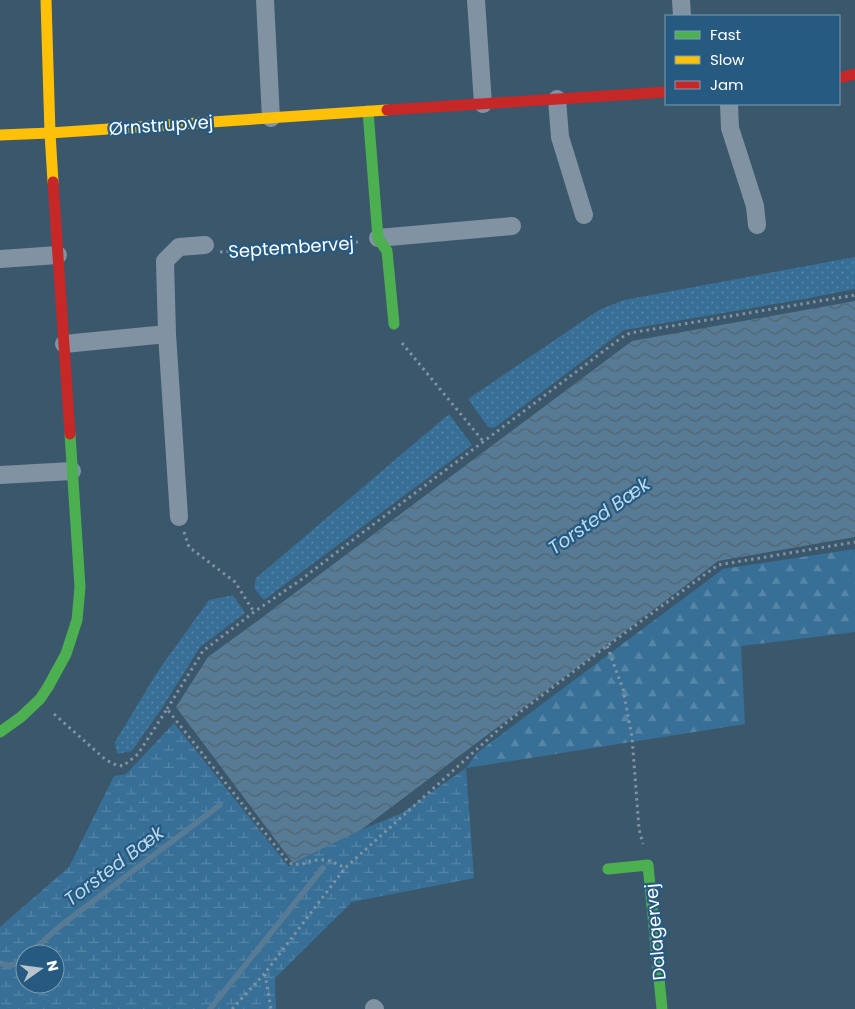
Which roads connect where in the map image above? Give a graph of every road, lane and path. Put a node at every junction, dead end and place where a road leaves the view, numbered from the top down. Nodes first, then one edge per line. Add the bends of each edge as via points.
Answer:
1 (46, 0) edge
2 (265, 0) edge
3 (476, 0) edge
4 (681, 0) edge
5 (682, 15) edge
6 (855, 74) edge
7 (840, 78) edge
8 (665, 92) edge
9 (557, 99) junction
10 (483, 104) junction
11 (729, 105) edge
12 (368, 111) junction
13 (271, 118) junction
14 (50, 133) junction
15 (0, 135) edge
16 (584, 215) dead end
17 (757, 225) dead end
18 (512, 226) dead end
19 (378, 238) junction
20 (206, 245) joint
21 (58, 255) junction
22 (0, 259) edge
23 (855, 295) edge
24 (394, 324) joint
25 (167, 334) junction
26 (64, 344) junction
27 (483, 441) junction
28 (72, 471) junction
29 (0, 475) edge
30 (180, 517) joint
31 (855, 542) edge
32 (254, 612) junction
33 (607, 646) junction
34 (40, 699) junction
35 (167, 709) junction
36 (0, 732) edge
37 (648, 865) junction
38 (345, 868) junction
39 (608, 869) dead end
40 (265, 973) junction
41 (232, 1009) edge
42 (271, 1009) edge
43 (662, 1009) edge

1 - 14 street
2 - 13 street
3 - 10 street
4 - 5 street
6 - 7 street
8 - 9 street, Ørnstrupvej
9 - 10 street, Ørnstrupvej
9 - 16 street via 560,137
10 - 12 street, Ørnstrupvej
11 - 17 street via 730,128 755,206
12 - 13 street, Ørnstrupvej
12 - 19 street
13 - 14 street, Ørnstrupvej
14 - 15 street, Ørnstrupvej
14 - 21 street
18 - 19 street
19 - 20 path, Septembervej via 364,242 213,252
19 - 24 street via 388,251
20 - 25 street, Septembervej via 178,247 165,261
21 - 22 street
21 - 26 street
23 - 27 path via 630,333
24 - 27 path via 401,342
25 - 26 street
25 - 30 street, Septembervej
26 - 28 street
27 - 32 path
28 - 29 street
28 - 34 street via 80,587 77,620 66,654
30 - 32 path via 189,547 235,582
31 - 33 path via 718,565
32 - 35 path via 203,651
33 - 37 path via 623,689 632,737 639,829
33 - 38 path via 507,722
34 - 35 path via 106,760 123,766 138,754
34 - 36 street via 21,718
35 - 38 path via 289,863 299,866 317,860 334,862
37 - 39 street, Dalagervej
37 - 43 street, Dalagervej
38 - 40 path
40 - 41 path
40 - 42 path

